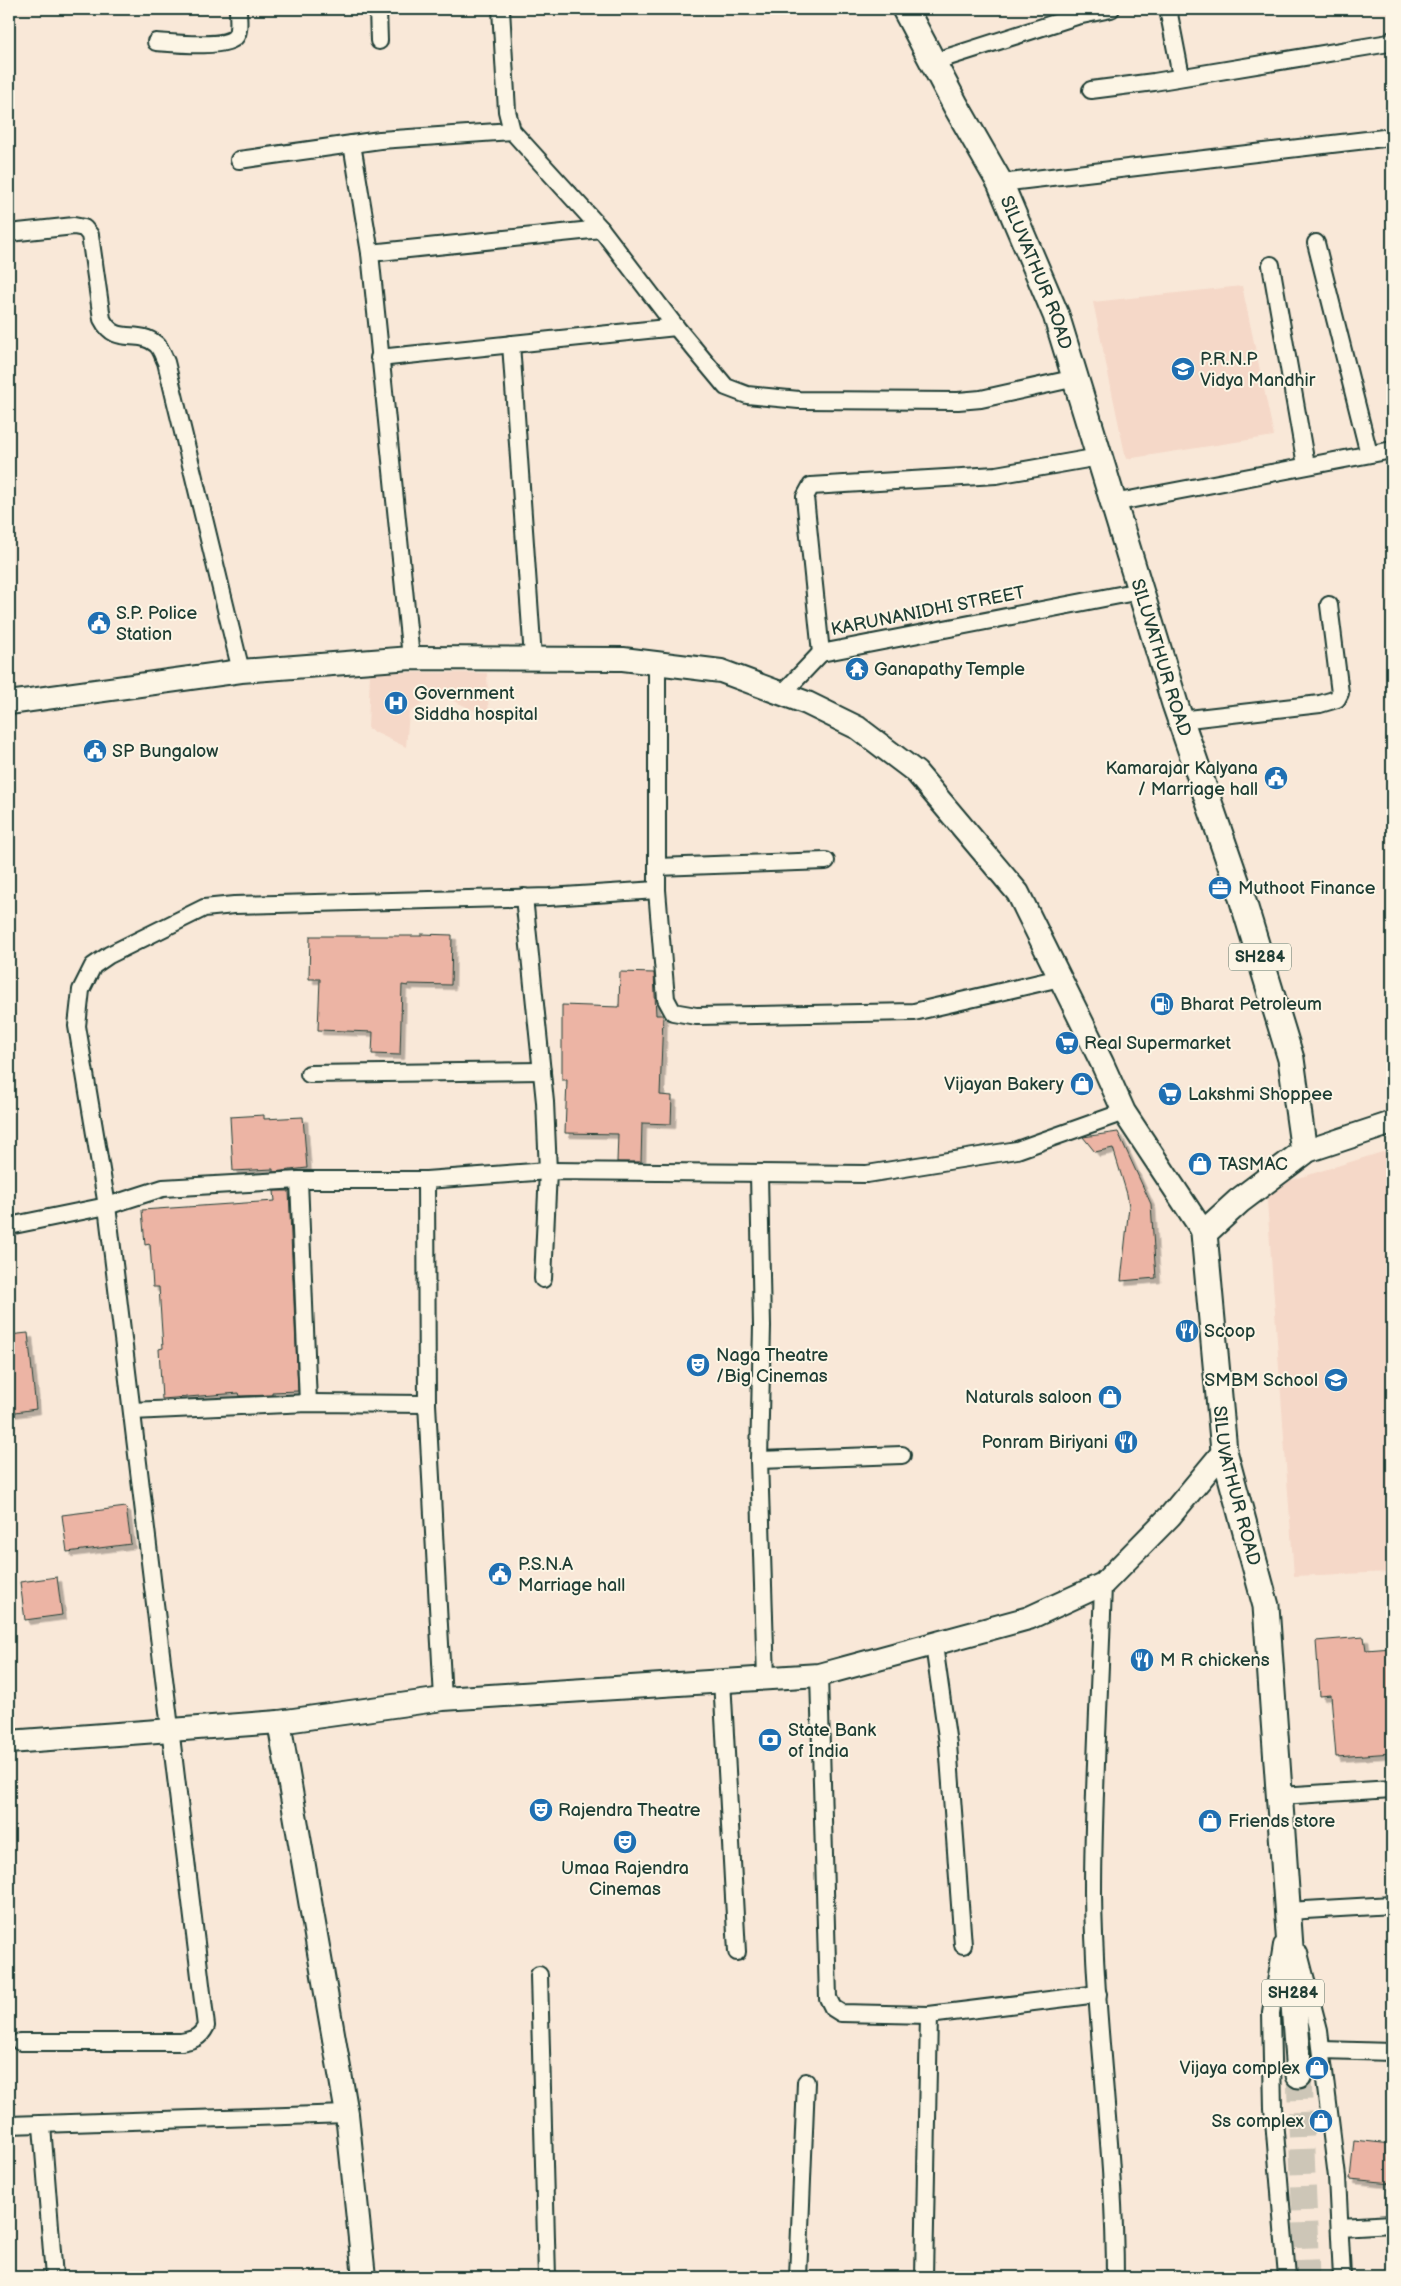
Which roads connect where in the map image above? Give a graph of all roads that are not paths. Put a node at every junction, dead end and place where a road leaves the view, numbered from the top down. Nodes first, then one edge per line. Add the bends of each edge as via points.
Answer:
1 (238, 9) edge
2 (378, 9) edge
3 (501, 9) edge
4 (905, 9) edge
5 (1111, 9) edge
6 (1168, 9) edge
7 (1392, 40) edge
8 (379, 41) dead end
9 (156, 42) dead end
10 (933, 62) junction
11 (1182, 76) junction
12 (1091, 90) dead end
13 (512, 131) junction
14 (1392, 137) edge
15 (352, 144) junction
16 (239, 160) dead end
17 (1000, 183) junction
18 (601, 230) junction
19 (9, 233) edge
20 (1316, 243) dead end
21 (370, 252) junction
22 (1271, 265) dead end
23 (676, 327) junction
24 (511, 344) junction
25 (379, 358) junction
26 (1076, 378) junction
27 (1392, 450) edge
28 (1369, 454) junction
29 (1099, 457) junction
30 (1306, 465) junction
31 (1113, 503) junction
32 (1140, 591) junction
33 (1329, 606) dead end
34 (821, 653) junction
35 (411, 658) junction
36 (533, 658) junction
37 (658, 663) junction
38 (241, 671) junction
39 (782, 694) junction
40 (9, 702) edge
41 (1180, 720) junction
42 (826, 861) dead end
43 (657, 868) junction
44 (657, 890) junction
45 (524, 897) junction
46 (1060, 978) junction
47 (542, 1071) junction
48 (310, 1074) dead end
49 (1124, 1112) junction
50 (1392, 1123) edge
51 (1304, 1152) junction
52 (548, 1171) junction
53 (759, 1174) junction
54 (299, 1180) junction
55 (426, 1180) junction
56 (107, 1206) junction
57 (9, 1226) edge
58 (1204, 1233) junction
59 (543, 1278) dead end
60 (308, 1403) junction
61 (427, 1404) junction
62 (132, 1411) junction
63 (1224, 1451) junction
64 (902, 1456) dead end
65 (759, 1460) junction
66 (1103, 1584) junction
67 (934, 1645) junction
68 (819, 1674) junction
69 (766, 1679) junction
70 (722, 1680) junction
71 (443, 1699) junction
72 (278, 1722) junction
73 (170, 1730) junction
74 (9, 1738) edge
75 (1392, 1789) edge
76 (1280, 1796) junction
77 (1392, 1905) edge
78 (1288, 1911) junction
79 (963, 1945) dead end
80 (737, 1952) dead end
81 (539, 1975) dead end
82 (1098, 1994) junction
83 (929, 2015) junction
84 (20, 2042) dead end
85 (1322, 2050) junction
86 (1392, 2052) edge
87 (1299, 2075) tunnel mouth
88 (806, 2082) dead end
89 (347, 2114) junction
90 (9, 2125) edge
91 (42, 2126) junction
92 (1392, 2224) edge
93 (1340, 2227) junction
94 (54, 2277) edge
95 (364, 2277) edge
96 (548, 2277) edge
97 (798, 2277) edge
98 (924, 2277) edge
99 (1115, 2277) edge
100 (1287, 2277) edge
101 (1342, 2277) edge

1 - 9 street via 238,28 231,41 217,44
2 - 8 street
3 - 13 street
4 - 10 main road, SILUVATHUR ROAD / SH284
5 - 10 street via 1077,16
6 - 11 street
7 - 11 street
10 - 17 main road, SILUVATHUR ROAD / SH284
11 - 12 street
13 - 15 street
13 - 18 street
14 - 17 street
15 - 16 street
15 - 21 street
17 - 26 main road, SILUVATHUR ROAD / SH284 via 1056,316
18 - 21 street
18 - 23 street
19 - 38 street via 74,226 84,228 90,235 102,319 107,328 116,335 147,338 158,345 166,362
20 - 28 street
21 - 25 street
22 - 30 street
23 - 24 street
23 - 26 street via 726,387 747,395 799,400 958,401
24 - 25 street
24 - 36 street
25 - 35 street
26 - 29 main road, SILUVATHUR ROAD / SH284
27 - 28 street
28 - 30 street
29 - 31 main road, SILUVATHUR ROAD / SH284
29 - 34 street, KARUNANIDHI STREET via 996,475 811,486 805,497
30 - 31 street
31 - 32 main road, SILUVATHUR ROAD / SH284
32 - 34 street, KARUNANIDHI STREET
32 - 41 main road, SILUVATHUR ROAD / SH284
33 - 41 street via 1340,693 1337,699 1320,704
34 - 39 street
35 - 36 street
35 - 38 street
36 - 37 street via 623,659
37 - 39 street via 721,672
37 - 43 street
38 - 40 street
39 - 46 street via 858,728 916,772 1018,893
41 - 51 main road, SILUVATHUR ROAD / SH284 via 1242,898 1291,1059
42 - 43 street
43 - 44 street
44 - 45 street
44 - 46 street via 666,999 673,1012 696,1016 914,1012
45 - 47 street
45 - 56 street via 204,908 93,966 81,990 77,1026
46 - 49 street
47 - 48 street
47 - 52 street
49 - 53 street via 1017,1150 867,1174
49 - 58 street
50 - 51 street
51 - 58 main road via 1239,1201
52 - 53 street
52 - 55 street
52 - 59 street
53 - 65 street via 762,1326
54 - 55 street
54 - 56 street via 163,1188
54 - 60 street
55 - 61 street
56 - 57 street
56 - 62 street
58 - 63 main road, SILUVATHUR ROAD / SH284
60 - 61 street
60 - 62 street
61 - 71 street
62 - 73 street
63 - 66 street via 1170,1516
63 - 76 main road, SILUVATHUR ROAD / SH284 via 1266,1606
64 - 65 street
65 - 69 street
66 - 67 street via 1029,1618
66 - 82 street via 1093,1894
67 - 68 street
67 - 79 street via 948,1744
68 - 69 street
68 - 83 street via 828,1998 833,2008 841,2013
69 - 70 street
70 - 71 street
70 - 80 street
71 - 72 street
72 - 73 street
72 - 89 street
73 - 74 street
73 - 84 street via 206,2026 202,2035 181,2042
75 - 76 street
76 - 78 main road, SILUVATHUR ROAD / SH284
77 - 78 street
78 - 85 street
78 - 87 main road, SH284
78 - 100 street via 1271,2013 1273,2108
81 - 96 street
82 - 83 street
82 - 99 street via 1115,2215
83 - 98 street
85 - 86 street
85 - 93 street
88 - 97 street
89 - 91 street
89 - 95 street
90 - 91 street
91 - 94 street
92 - 93 street
93 - 101 street

